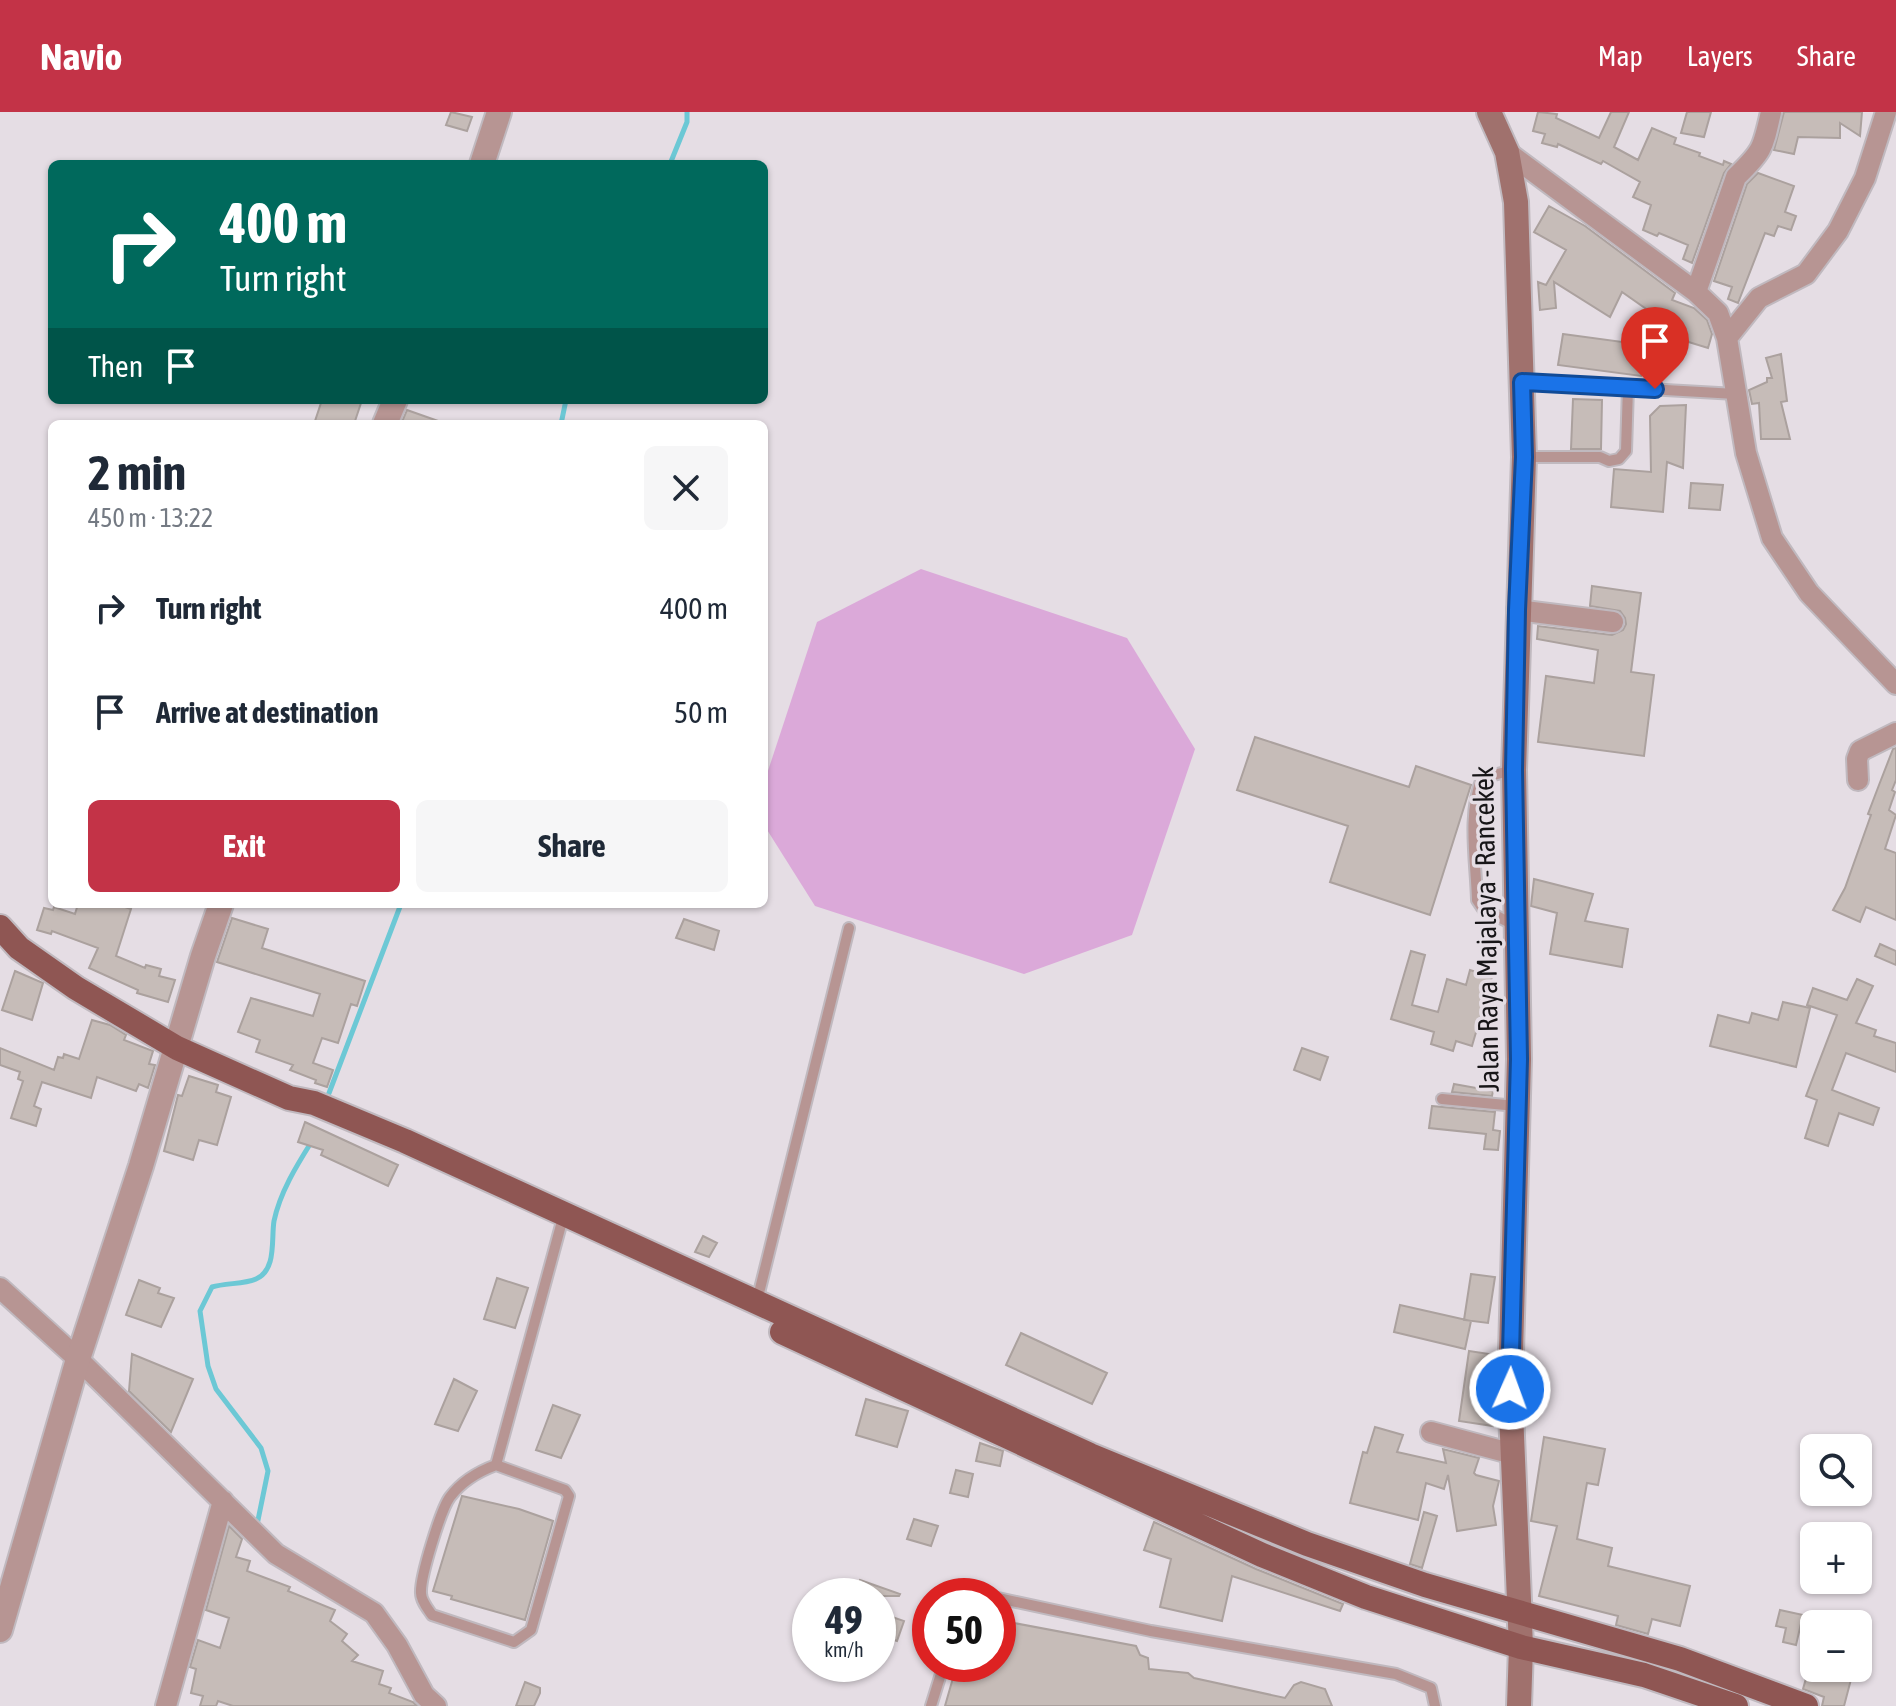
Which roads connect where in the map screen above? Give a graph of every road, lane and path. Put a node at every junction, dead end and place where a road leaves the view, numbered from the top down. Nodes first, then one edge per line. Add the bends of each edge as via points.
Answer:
1 (499, 112) edge
2 (1489, 112) edge
3 (1771, 112) edge
4 (1886, 112) edge
5 (1507, 152) junction
6 (483, 160) edge
7 (1696, 292) junction
8 (1727, 338) junction
9 (1522, 382) junction
10 (1628, 387) junction
11 (1736, 394) junction
12 (1524, 457) junction
13 (1517, 610) junction
14 (1613, 622) dead end
15 (1896, 684) edge
16 (1896, 733) edge
17 (1514, 770) junction
18 (1858, 780) dead end
19 (220, 908) edge
20 (0, 927) edge
21 (1518, 927) junction
22 (849, 928) dead end
23 (177, 1048) junction
24 (1442, 1099) dead end
25 (1518, 1106) junction
26 (562, 1222) junction
27 (0, 1288) edge
28 (757, 1303) junction
29 (78, 1359) junction
30 (1431, 1432) dead end
31 (1513, 1454) junction
32 (496, 1465) junction
33 (223, 1501) junction
34 (8, 1561) edge
35 (1016, 1602) edge
36 (1519, 1614) junction
37 (0, 1630) edge
38 (1521, 1647) junction
39 (938, 1682) edge
40 (166, 1706) edge
41 (436, 1706) edge
42 (931, 1706) edge
43 (1435, 1706) edge
44 (1519, 1706) edge
45 (1736, 1706) edge
46 (1806, 1706) edge

1 - 6 street
2 - 5 main road, Jalan Raya Majalaya - Rancekek
3 - 7 street via 1763,148 1736,177
4 - 8 street via 1865,178 1838,231 1806,274 1759,298
5 - 7 street
5 - 9 main road, Jalan Raya Majalaya - Rancekek via 1516,202
7 - 8 street via 1718,313
8 - 11 street
9 - 10 lane
9 - 12 main road, Jalan Raya Majalaya - Rancekek
10 - 11 lane
10 - 12 lane via 1626,451 1619,459
11 - 15 street via 1746,453 1772,538 1809,593
12 - 13 main road, Jalan Raya Majalaya - Rancekek
13 - 14 street
13 - 17 main road, Jalan Raya Majalaya - Rancekek
16 - 18 street via 1860,751
17 - 21 main road, Jalan Raya Majalaya - Rancekek
17 - 21 lane via 1482,778 1474,823 1477,900 1483,909
19 - 23 street
20 - 23 main road via 19,948 76,988
21 - 25 main road, Jalan Raya Majalaya - Rancekek
22 - 28 lane
23 - 26 main road via 289,1098 328,1123
23 - 29 street
24 - 25 lane
25 - 31 main road, Jalan Raya Majalaya - Rancekek
26 - 28 main road
26 - 32 lane
26 - 38 main road via 1262,1555 1366,1597
27 - 29 street
28 - 36 main road via 1090,1455 1307,1544
29 - 33 street
29 - 34 street
30 - 31 street
31 - 36 main road, Jalan Raya Majalaya - Rancekek
32 - 32 lane via 474,1473 450,1496 439,1515 421,1594 432,1615 514,1642 531,1630 569,1496
33 - 40 street
33 - 41 street via 276,1554 374,1613
34 - 37 street
35 - 43 lane via 1396,1674 1431,1688
36 - 38 main road, Jalan Raya Majalaya - Rancekek
36 - 46 main road via 1680,1659
38 - 44 main road, Jalan Raya Majalaya - Rancekek
38 - 45 main road via 1644,1675
39 - 42 lane

